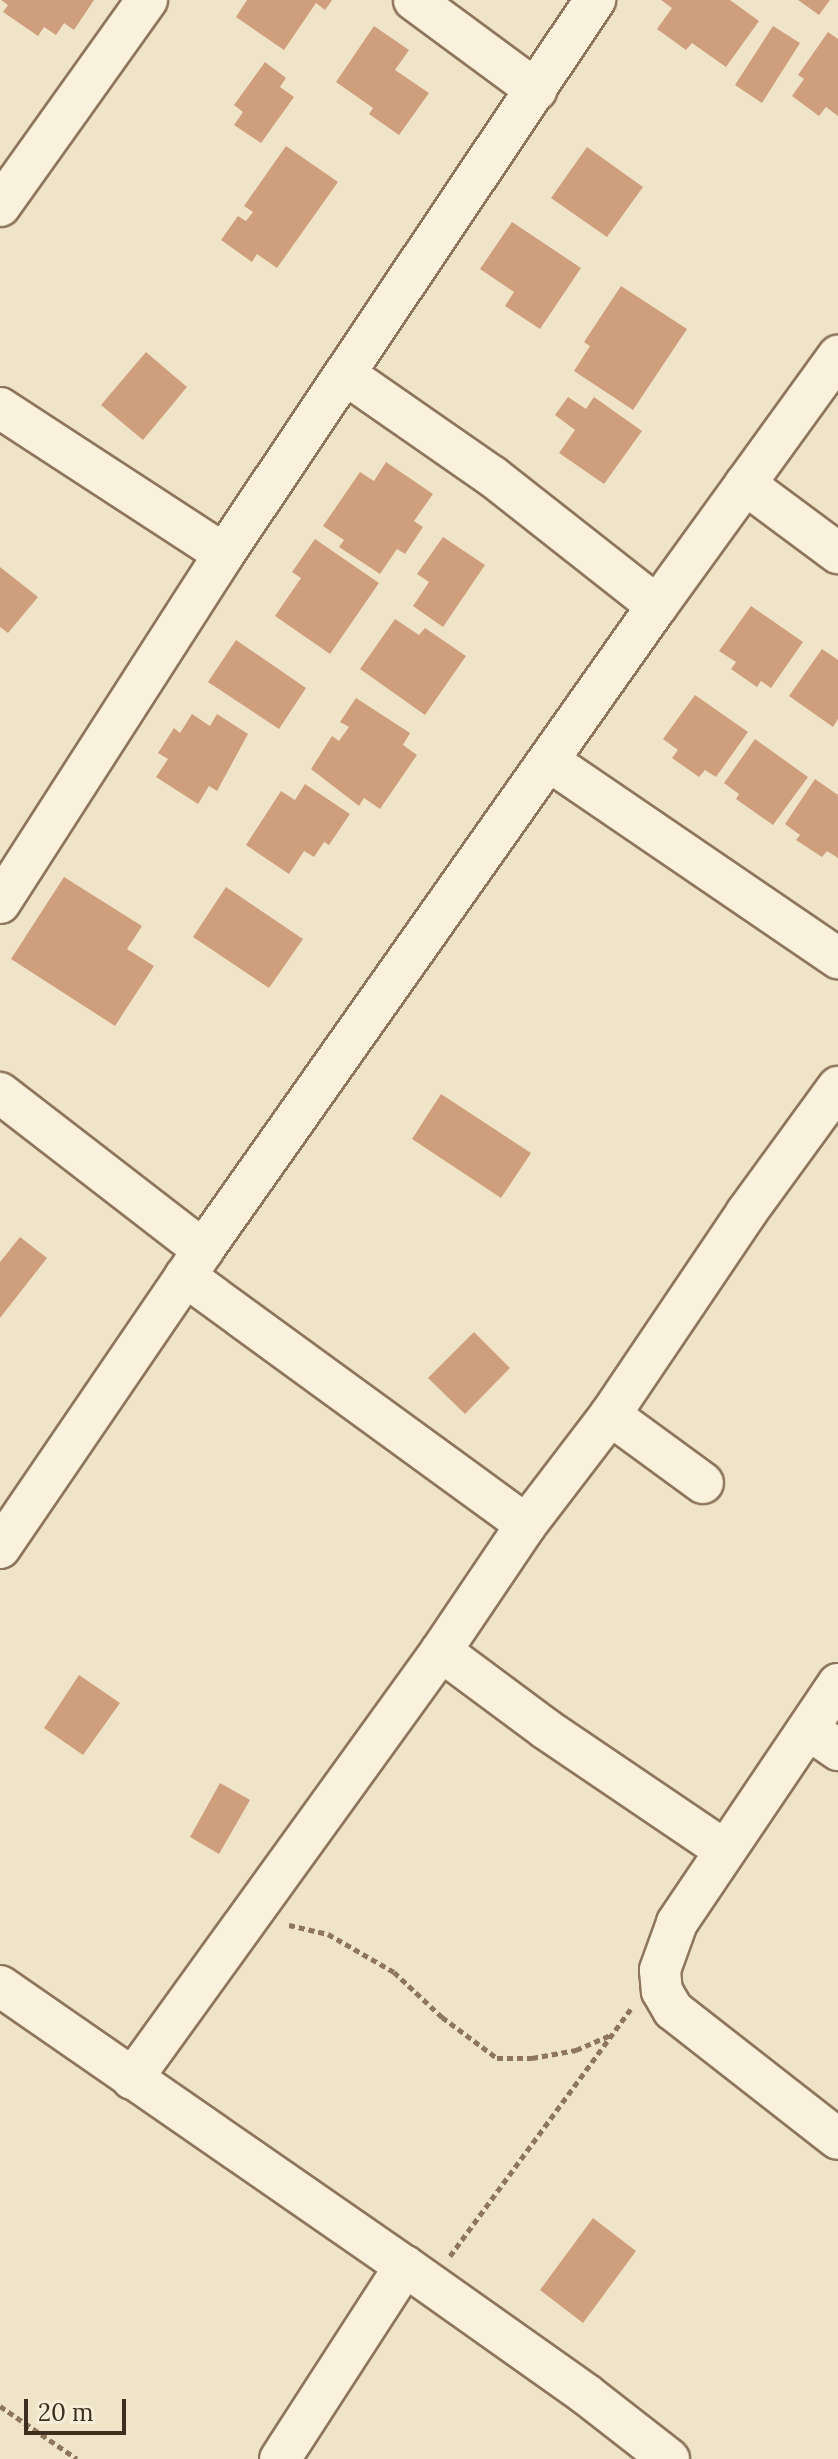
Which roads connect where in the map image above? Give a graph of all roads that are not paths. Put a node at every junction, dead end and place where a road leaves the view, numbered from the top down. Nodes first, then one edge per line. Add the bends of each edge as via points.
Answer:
1 (147, 0) edge
2 (414, 0) edge
3 (595, 0) edge
4 (536, 90) junction
5 (0, 206) edge
6 (838, 356) edge
7 (345, 374) junction
8 (0, 408) edge
9 (745, 484) junction
10 (838, 553) edge
11 (224, 554) junction
12 (657, 606) junction
13 (549, 761) junction
14 (0, 903) edge
15 (838, 958) edge
16 (838, 1087) edge
17 (0, 1093) edge
18 (194, 1263) junction
19 (610, 1415) junction
20 (703, 1483) dead end
21 (526, 1525) junction
22 (0, 1548) edge
23 (441, 1651) junction
24 (838, 1684) edge
25 (823, 1739) edge
26 (723, 1849) junction
27 (0, 1986) edge
28 (132, 2079) junction
29 (838, 2139) edge
30 (417, 2275) junction
31 (280, 2459) edge
32 (669, 2459) edge

1 - 5 street
2 - 4 street
3 - 4 street
4 - 7 street
6 - 9 street
7 - 11 street
7 - 12 street via 492,476
8 - 11 street
9 - 10 street
9 - 12 street
11 - 14 street
12 - 13 street
13 - 15 street
13 - 18 street
16 - 19 street
17 - 18 street
18 - 21 street
18 - 22 street
19 - 20 street
19 - 21 street
21 - 23 street
23 - 26 street
23 - 28 street
24 - 25 street
25 - 26 street
26 - 29 street via 677,1923 660,1970 662,1991 673,2010
27 - 28 street
28 - 30 street
30 - 31 street
30 - 32 street

